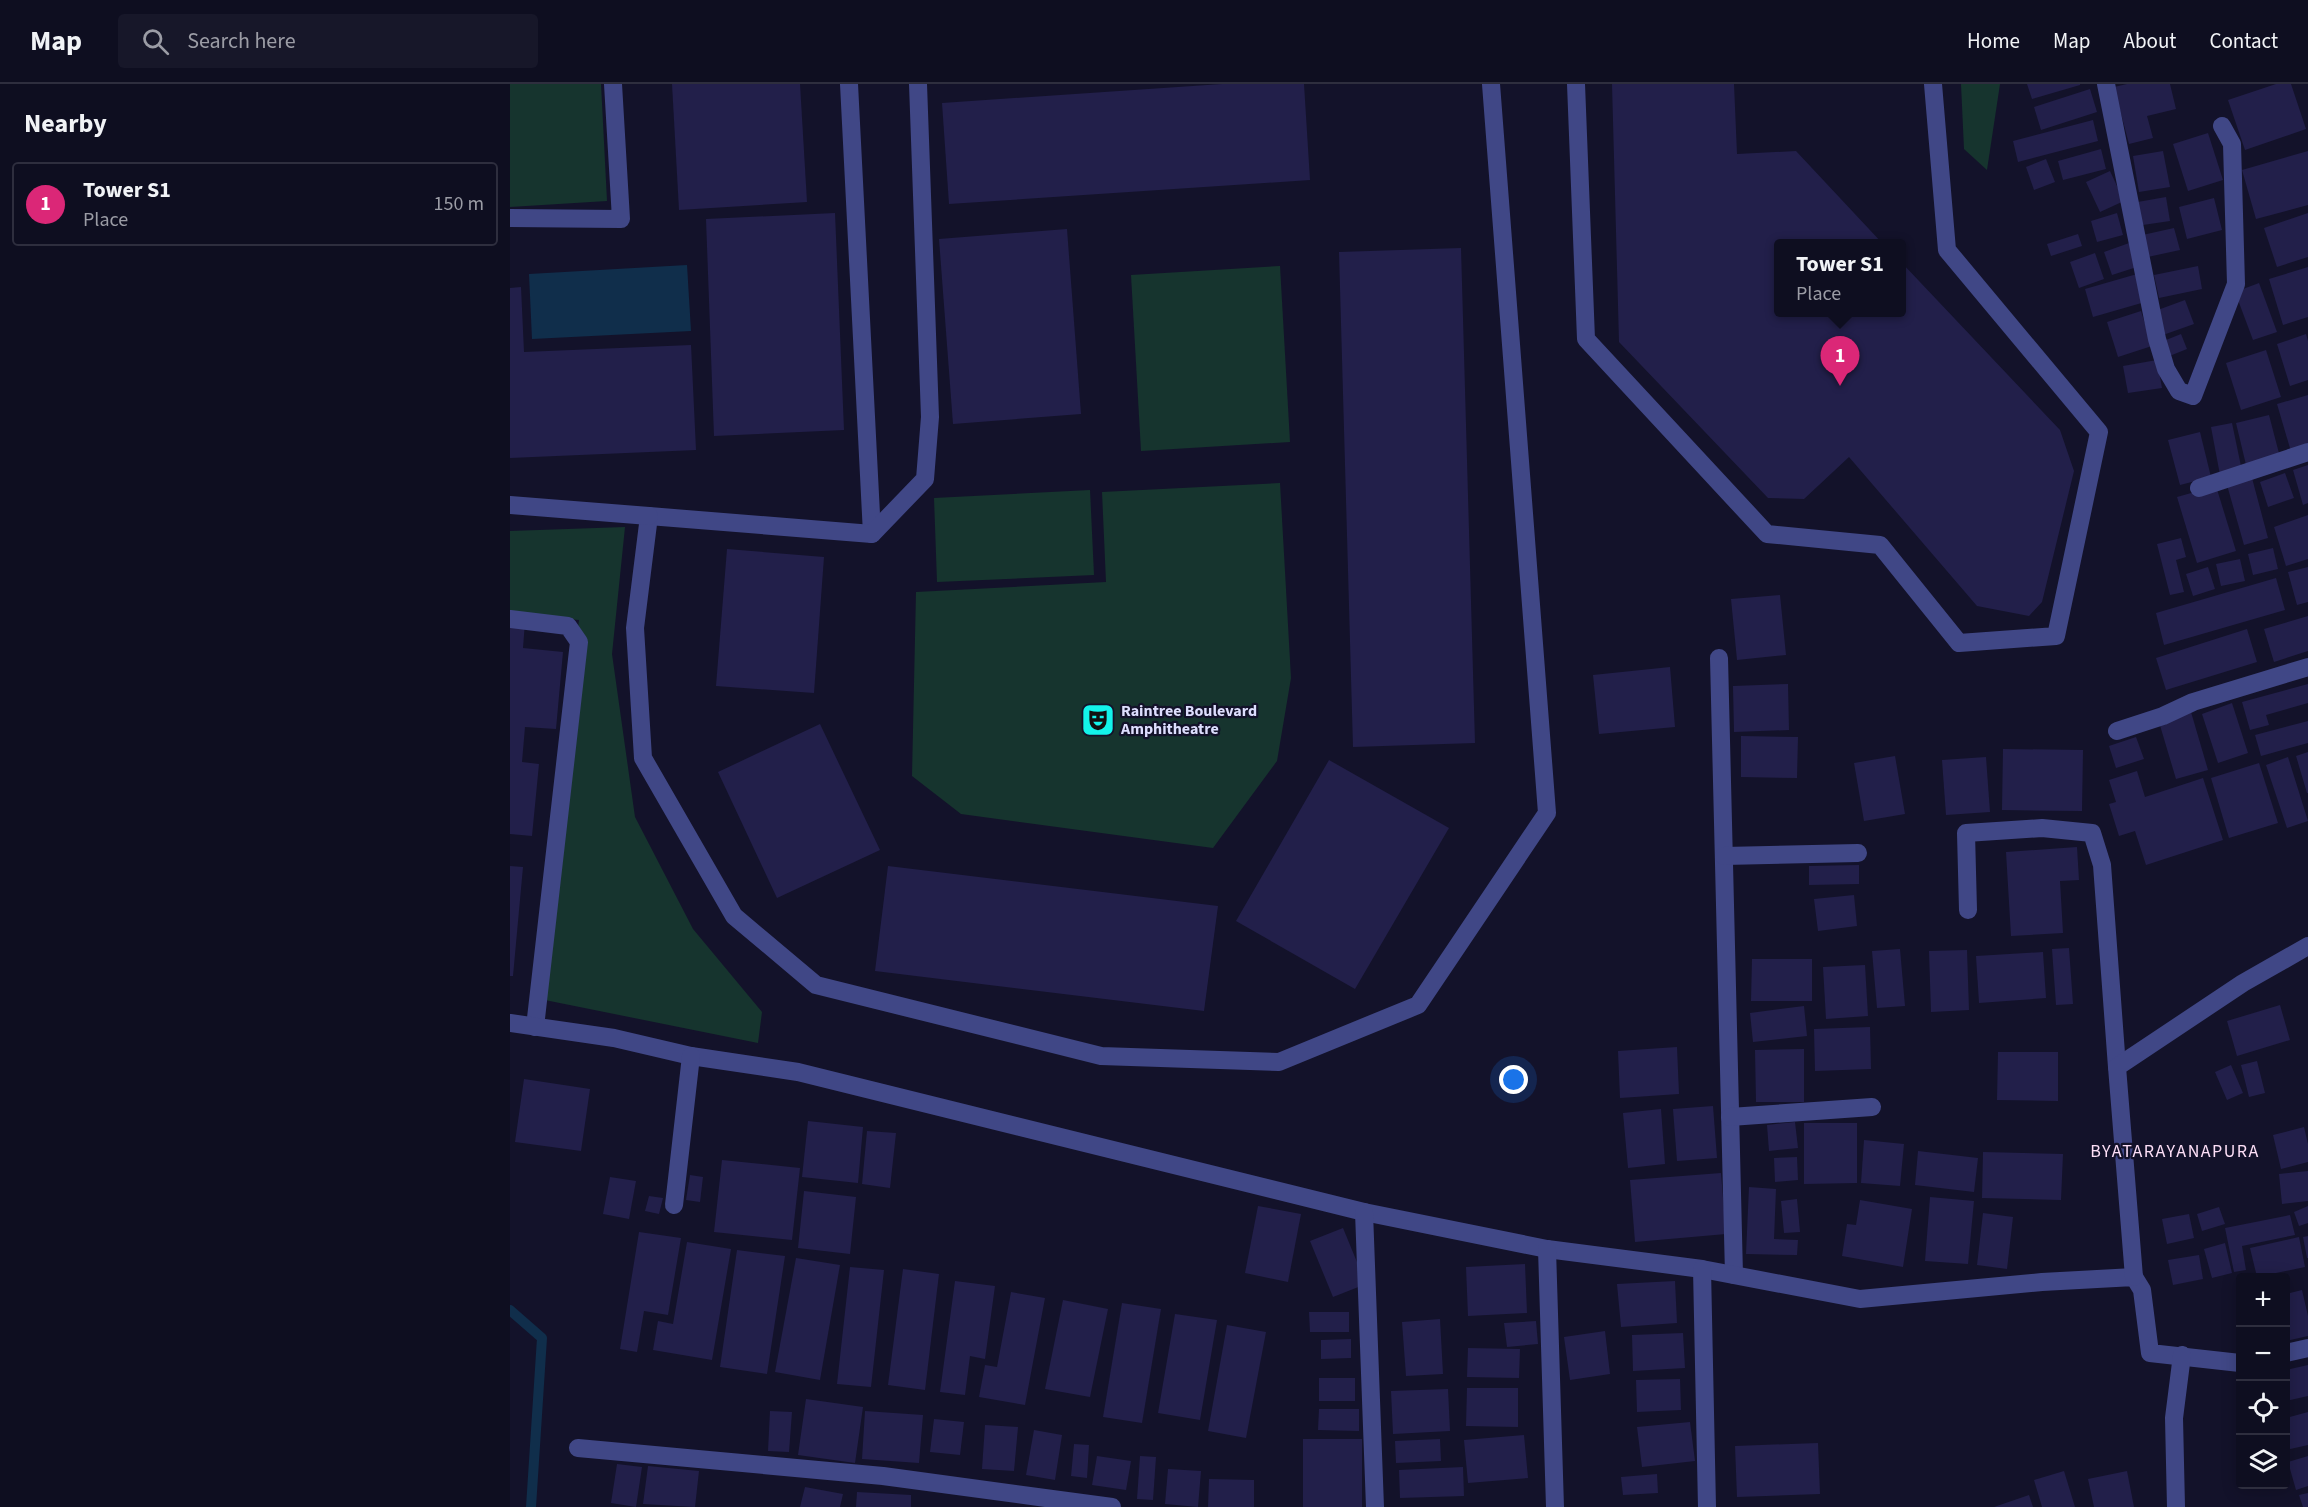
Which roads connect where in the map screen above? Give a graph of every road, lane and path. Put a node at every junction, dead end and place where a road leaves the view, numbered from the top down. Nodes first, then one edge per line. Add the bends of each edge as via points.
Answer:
1 (613, 84) edge
2 (849, 84) edge
3 (918, 84) edge
4 (1491, 84) edge
5 (1576, 84) edge
6 (1933, 84) edge
7 (2106, 84) edge
8 (2222, 126) dead end
9 (510, 218) edge
10 (2308, 452) edge
11 (2199, 488) dead end
12 (510, 505) edge
13 (649, 516) junction
14 (872, 534) junction
15 (510, 619) edge
16 (1719, 658) dead end
17 (2308, 667) edge
18 (2118, 731) dead end
19 (1858, 853) dead end
20 (1724, 856) junction
21 (1968, 910) dead end
22 (2308, 946) edge
23 (510, 1023) edge
24 (536, 1027) junction
25 (691, 1056) junction
26 (2117, 1066) junction
27 (1872, 1107) dead end
28 (1730, 1117) junction
29 (674, 1205) dead end
30 (1364, 1212) junction
31 (1547, 1249) junction
32 (1702, 1269) junction
33 (1734, 1275) junction
34 (2134, 1277) junction
35 (2308, 1348) edge
36 (2290, 1352) edge
37 (2182, 1355) junction
38 (2236, 1362) edge
39 (578, 1448) dead end
40 (1112, 1507) edge
41 (1375, 1507) edge
42 (1555, 1507) edge
43 (1707, 1507) edge
44 (2176, 1507) edge

1 - 9 street via 621,219
2 - 14 street
3 - 14 street via 930,417 925,478
4 - 13 street via 1546,813 1418,1005 1279,1062 1101,1056 816,985 734,916 643,758 635,628
5 - 6 street via 1586,339 1767,534 1880,545 1959,643 2055,636 2099,432 1947,250
7 - 8 street via 2157,339 2166,369 2180,392 2193,396 2236,284 2232,144
10 - 11 street
12 - 13 street
13 - 14 street
15 - 24 street via 568,626 579,642
16 - 20 street
17 - 18 street via 2193,702
19 - 20 street
20 - 28 street
21 - 26 street via 1966,833 2042,828 2092,834 2102,866
22 - 26 street via 2243,983
23 - 24 street
24 - 25 street via 614,1038
25 - 29 street
25 - 30 street via 798,1072
26 - 34 street
27 - 28 street
28 - 33 street
30 - 31 street
30 - 41 street
31 - 32 street
31 - 42 street
32 - 33 street
32 - 43 street
33 - 34 street via 1860,1299
34 - 37 street via 2142,1290 2150,1353
35 - 36 street
37 - 38 street
37 - 44 street via 2174,1418
39 - 40 street via 883,1476

